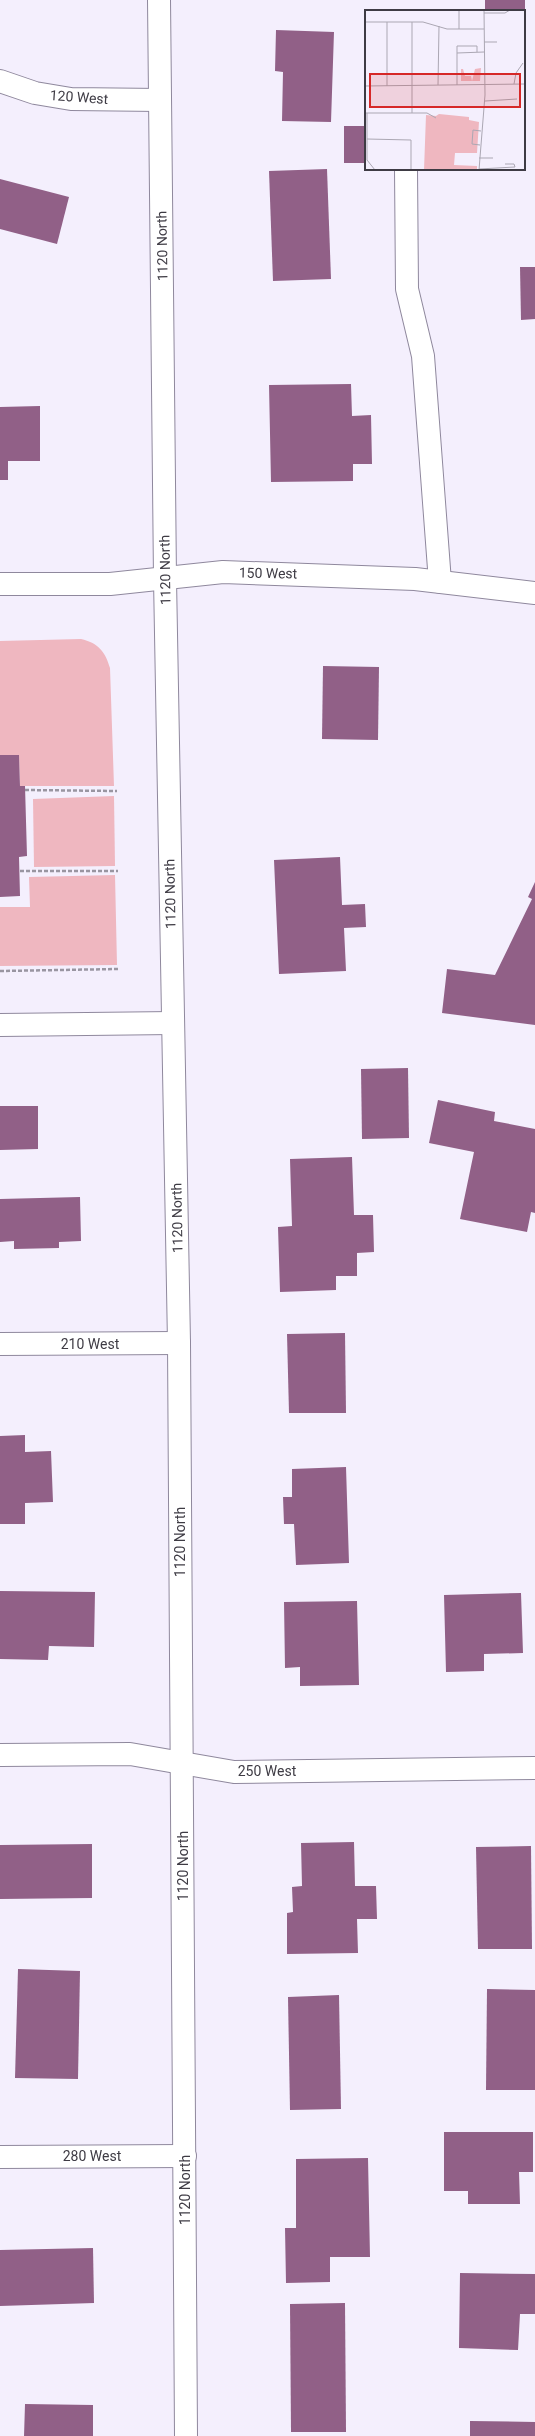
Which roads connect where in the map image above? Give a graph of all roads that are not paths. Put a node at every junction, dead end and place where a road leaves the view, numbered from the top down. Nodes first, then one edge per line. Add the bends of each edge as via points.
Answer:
1 (159, 0) edge
2 (0, 81) edge
3 (160, 100) junction
4 (406, 170) edge
5 (165, 580) junction
6 (440, 582) junction
7 (0, 584) edge
8 (535, 593) edge
9 (173, 1023) junction
10 (0, 1025) edge
11 (179, 1343) junction
12 (0, 1344) edge
13 (0, 1755) edge
14 (182, 1763) junction
15 (535, 1768) edge
16 (185, 2156) junction
17 (0, 2157) edge
18 (186, 2436) edge

1 - 3 street, 1120 North
2 - 3 street, 120 West via 35,93 71,100
3 - 5 street, 1120 North
4 - 6 street via 407,289 423,356
5 - 6 street, 150 West via 223,572 339,575
5 - 7 street, 150 West via 110,584
5 - 9 street, 1120 North
6 - 8 street, 150 West
9 - 10 street
9 - 11 street, 1120 North
11 - 12 street, 210 West
11 - 14 street, 1120 North
13 - 14 street, 250 West via 130,1754
14 - 15 street, 250 West via 234,1772
14 - 16 street, 1120 North
16 - 17 street, 280 West
16 - 18 street, 1120 North

